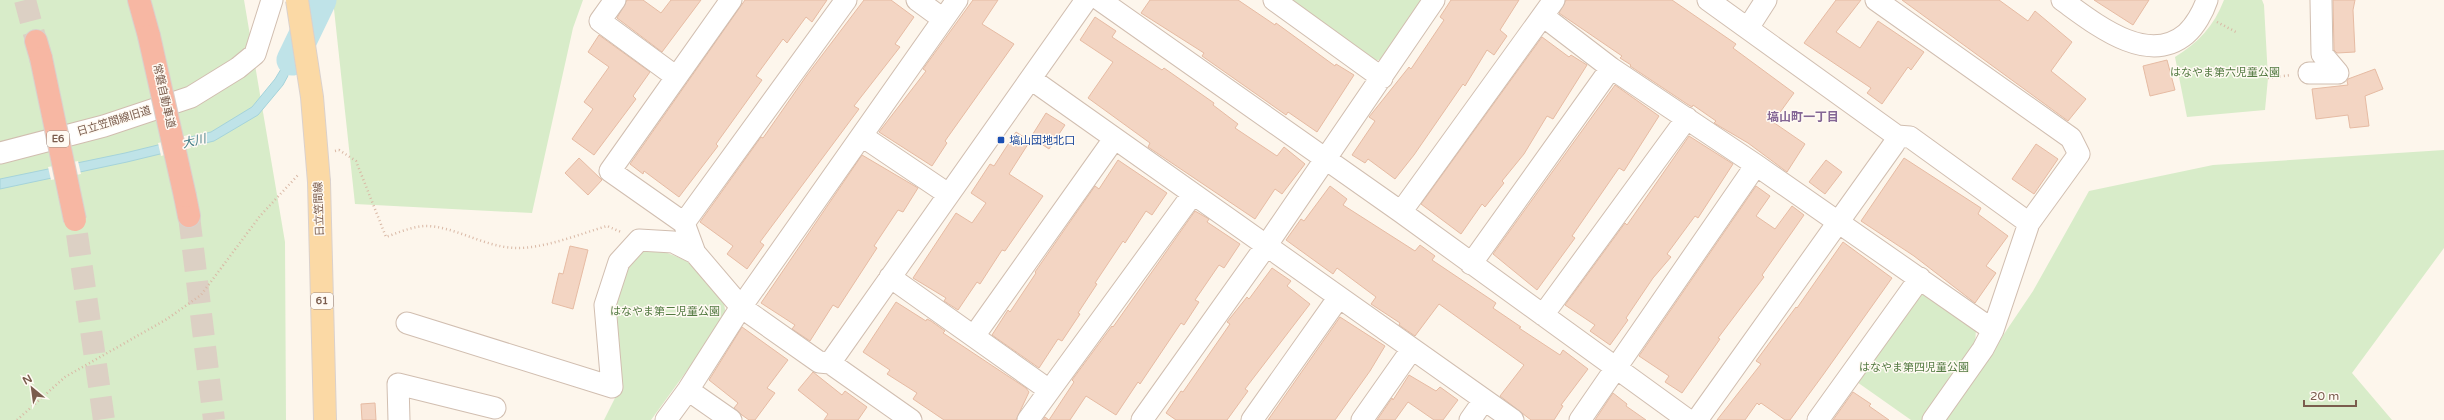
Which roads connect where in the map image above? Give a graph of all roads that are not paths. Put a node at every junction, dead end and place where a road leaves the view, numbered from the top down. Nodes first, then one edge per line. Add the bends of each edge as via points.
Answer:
1 (139, 0) edge
2 (272, 0) edge
3 (297, 0) edge
4 (615, 0) edge
5 (731, 0) edge
6 (846, 0) edge
7 (917, 0) edge
8 (957, 0) edge
9 (1086, 0) edge
10 (1100, 0) edge
11 (1274, 0) edge
12 (1434, 0) edge
13 (1708, 0) edge
14 (1766, 0) edge
15 (1876, 0) edge
16 (2062, 0) edge
17 (2206, 0) edge
18 (2321, 0) edge
19 (1548, 8) edge
20 (944, 19) junction
21 (1748, 28) junction
22 (38, 49) tunnel mouth
23 (1611, 68) junction
24 (2309, 73) road end
25 (675, 76) junction
26 (1382, 78) junction
27 (1030, 79) junction
28 (1687, 118) junction
29 (862, 136) junction
30 (1897, 136) junction
31 (1114, 139) junction
32 (0, 153) edge
33 (1325, 160) junction
34 (1756, 165) junction
35 (948, 194) junction
36 (1192, 195) junction
37 (187, 206) tunnel mouth
38 (1401, 212) junction
39 (1839, 222) junction
40 (684, 223) junction
41 (2029, 223) junction
42 (76, 227) tunnel mouth
43 (1266, 246) junction
44 (696, 253) junction
45 (1471, 264) junction
46 (890, 277) junction
47 (1920, 278) junction
48 (1339, 297) junction
49 (741, 308) junction
50 (1543, 315) junction
51 (407, 324) dead end
52 (1993, 330) junction
53 (974, 336) junction
54 (1412, 349) junction
55 (830, 363) junction
56 (1617, 369) junction
57 (688, 390) junction
58 (1049, 390) junction
59 (1484, 400) junction
60 (495, 408) dead end
61 (325, 420) edge
62 (399, 420) edge
63 (666, 420) edge
64 (731, 420) edge
65 (911, 420) edge
66 (1028, 420) edge
67 (1142, 420) edge
68 (1252, 420) edge
69 (1362, 420) edge
70 (1470, 420) edge
71 (1513, 420) edge
72 (1580, 420) edge
73 (1688, 420) edge
74 (1697, 420) edge
75 (1818, 420) edge
76 (1933, 420) edge

1 - 37 highway, 常磐自動車道, bridge
2 - 32 street, 日立笠間線旧道 via 255,54 238,68 191,96 104,126
3 - 61 main road, 日立笠間線 / 61, bridge via 312,97 319,182
4 - 25 street via 600,21
5 - 25 street
6 - 40 street
7 - 20 street
8 - 20 street
9 - 27 street
10 - 33 street
11 - 26 street
12 - 26 street
13 - 21 street
14 - 21 street
15 - 41 street via 2071,138 2079,154
16 - 17 street via 2114,35 2134,43 2153,46 2179,39 2192,28
18 - 24 street via 2322,54 2338,73
19 - 23 street
19 - 38 street
20 - 29 street
21 - 30 street
22 - 42 highway, E6, bridge
23 - 28 street
23 - 45 street
25 - 40 street via 610,171
26 - 33 street
27 - 31 street
27 - 35 street
28 - 34 street
28 - 50 street
29 - 35 street
29 - 49 street
30 - 39 street
30 - 41 street via 1910,137
31 - 36 street
31 - 53 street
33 - 38 street
33 - 43 street
34 - 39 street
34 - 56 street
35 - 46 street
36 - 43 street
36 - 58 street
38 - 45 street
39 - 47 street
39 - 74 street
40 - 44 street
41 - 52 street
43 - 48 street
43 - 67 street
44 - 49 street
44 - 51 street via 673,242 639,240 619,262 605,305 612,387
45 - 50 street
46 - 53 street
46 - 55 street
47 - 52 street
47 - 75 street
48 - 54 street
48 - 68 street
49 - 55 street via 819,362
49 - 57 street
50 - 56 street
52 - 76 street via 1983,349
53 - 58 street
54 - 59 street
54 - 69 street
55 - 65 street
56 - 72 street
56 - 73 street
57 - 63 street
57 - 64 street
58 - 66 street
59 - 70 street
59 - 71 street
60 - 62 street via 398,384

